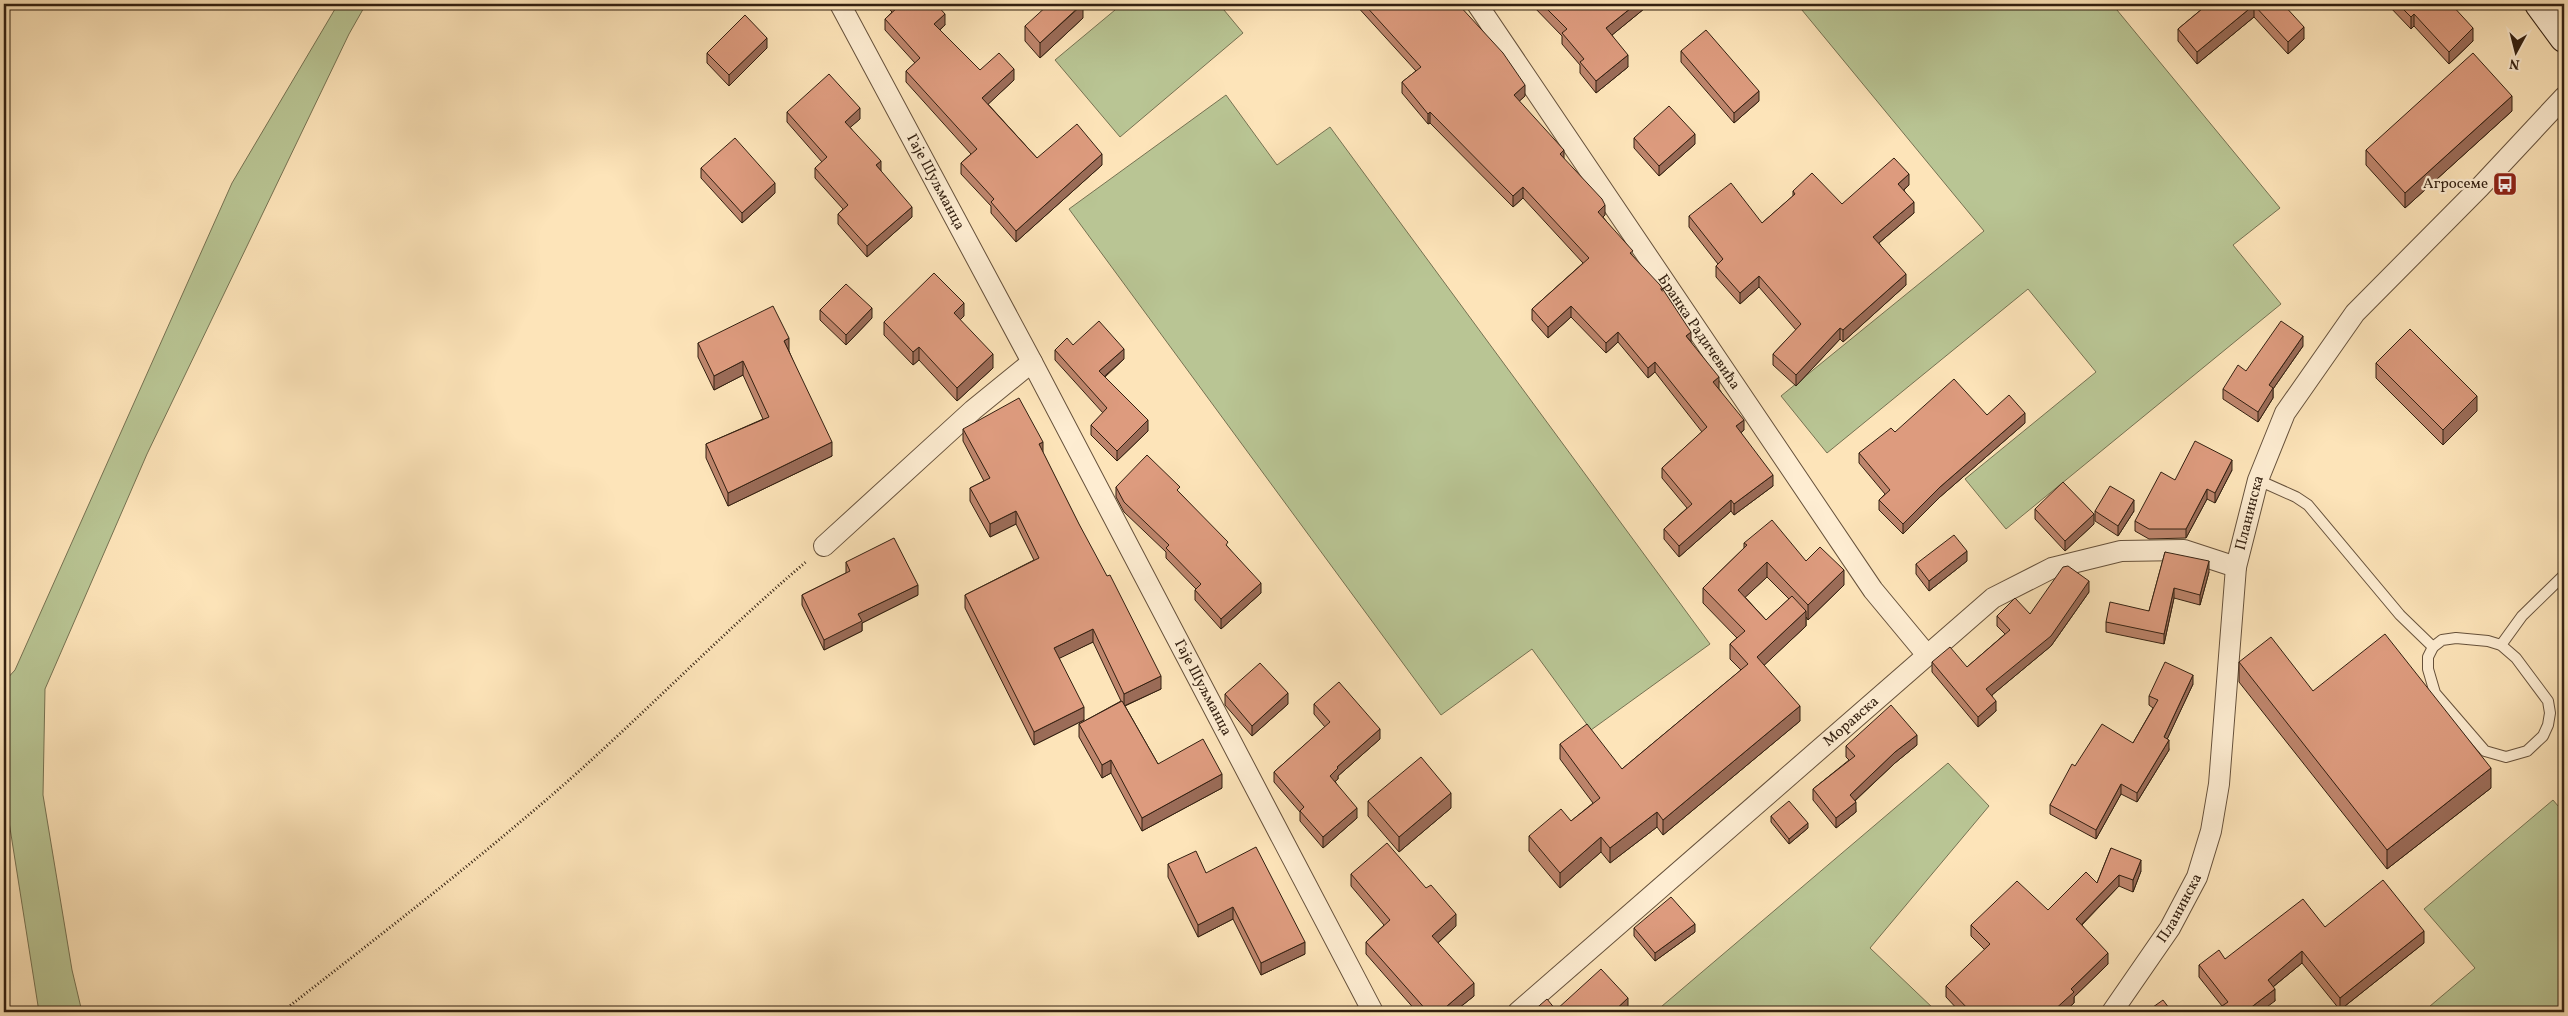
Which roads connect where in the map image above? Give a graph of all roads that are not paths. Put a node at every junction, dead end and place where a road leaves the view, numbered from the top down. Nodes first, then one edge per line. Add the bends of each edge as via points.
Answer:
1 (840, 4) edge
2 (1477, 4) edge
3 (2538, 4) edge
4 (2563, 33) edge
5 (2564, 97) edge
6 (1032, 362) junction
7 (2258, 480) junction
8 (824, 546) road end
9 (2236, 567) junction
10 (2564, 575) edge
11 (2500, 645) junction
12 (2432, 646) junction
13 (1927, 655) junction
14 (1373, 1012) edge
15 (1518, 1012) edge
16 (2112, 1012) edge

1 - 6 street, Гаје Шуљманца
2 - 13 street, Бранка Радичевића via 1873,590
3 - 4 main road
5 - 7 street, Планинска via 2355,313 2285,413
6 - 8 street via 973,410
6 - 14 street, Гаје Шуљманца
7 - 9 street, Планинска
7 - 12 lane via 2308,505 2400,615
9 - 13 street, Моравска via 2175,550 2121,551 2052,568 1994,598
9 - 16 street, Планинска via 2219,784 2212,831 2197,877 2170,928
10 - 11 lane via 2522,616
11 - 12 lane via 2456,638 2442,640
11 - 12 lane via 2516,658 2548,701 2550,713 2543,736 2535,745 2522,753 2506,756 2485,751 2435,694 2428,669
13 - 15 street, Моравска

